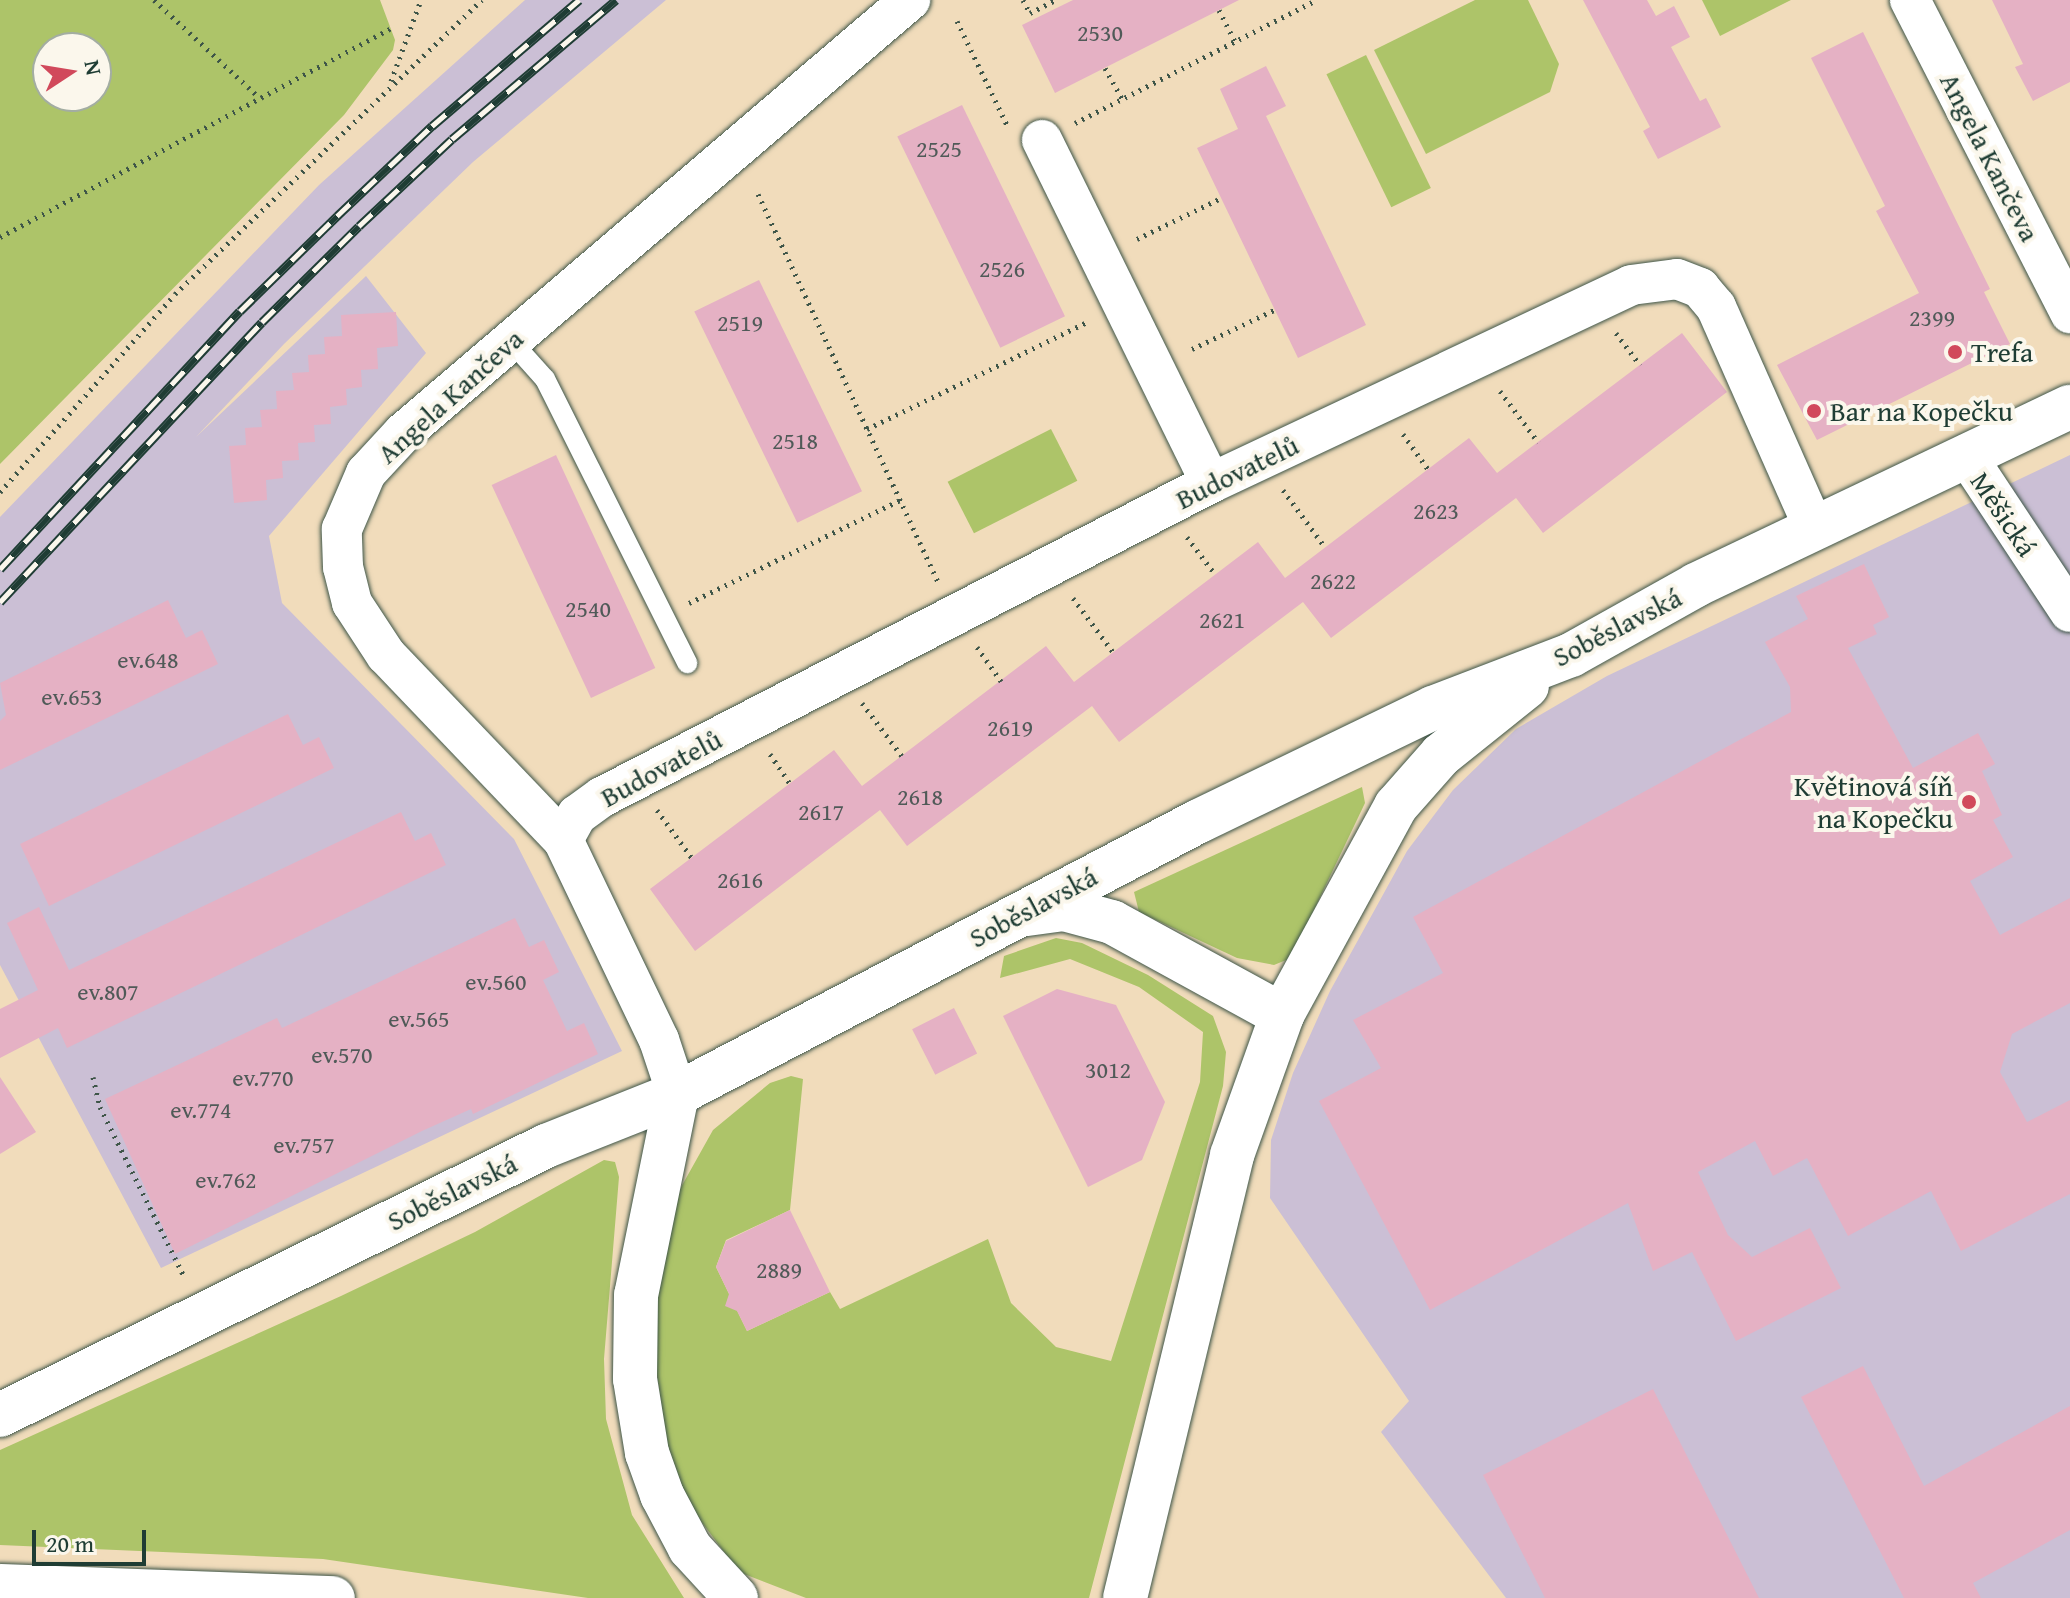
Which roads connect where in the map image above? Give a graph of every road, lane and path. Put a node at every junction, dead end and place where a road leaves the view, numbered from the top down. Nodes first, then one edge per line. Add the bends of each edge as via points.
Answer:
1 (154, 0) edge
2 (421, 0) edge
3 (482, 0) edge
4 (910, 0) edge
5 (1023, 0) edge
6 (1056, 0) edge
7 (1316, 0) edge
8 (1910, 0) edge
9 (1219, 10) dead end
10 (391, 28) dead end
11 (1235, 42) junction
12 (1105, 68) dead end
13 (388, 88) junction
14 (260, 98) junction
15 (1122, 99) junction
16 (1042, 140) joint
17 (758, 194) dead end
18 (1221, 198) dead end
19 (0, 237) edge
20 (1137, 239) dead end
21 (1274, 310) dead end
22 (2070, 313) edge
23 (1100, 315) dead end
24 (1608, 322) dead end
25 (511, 341) junction
26 (1192, 349) dead end
27 (1640, 365) dead end
28 (1492, 380) dead end
29 (2070, 407) edge
30 (1398, 427) dead end
31 (867, 429) junction
32 (1538, 442) dead end
33 (1966, 455) junction
34 (1428, 469) dead end
35 (1211, 483) junction
36 (1280, 486) dead end
37 (0, 492) edge
38 (900, 500) junction
39 (1814, 528) junction
40 (1184, 533) dead end
41 (1325, 547) dead end
42 (1215, 574) dead end
43 (1068, 591) dead end
44 (2070, 612) edge
45 (663, 616) junction
46 (963, 627) junction
47 (1113, 652) dead end
48 (1571, 655) junction
49 (687, 663) dead end
50 (1001, 681) dead end
51 (856, 696) dead end
52 (762, 743) dead end
53 (902, 756) dead end
54 (790, 784) dead end
55 (650, 799) dead end
56 (563, 840) junction
57 (692, 858) dead end
58 (1013, 917) junction
59 (1282, 1015) junction
60 (93, 1077) dead end
61 (677, 1094) junction
62 (184, 1276) dead end
63 (0, 1415) edge
64 (0, 1586) edge
65 (333, 1598) edge
66 (736, 1598) edge
67 (1125, 1598) edge

1 - 14 path
2 - 13 path
3 - 13 path
4 - 25 street, Angela Kančeva
5 - 6 path via 1030,13
7 - 11 path
8 - 22 street, Angela Kančeva
9 - 11 path
10 - 14 path
11 - 15 path
12 - 15 path
13 - 37 path via 175,294
14 - 19 path
15 - 16 path
16 - 35 street
17 - 31 path
18 - 20 path
21 - 26 path
23 - 31 path
24 - 27 path
25 - 45 lane via 545,379
25 - 56 street, Angela Kančeva via 403,433 366,473 342,529 343,567 352,603 386,655
28 - 32 path
29 - 33 main road, Soběslavská
30 - 34 path
31 - 38 path
33 - 39 main road, Soběslavská
33 - 44 street, Měšická
35 - 39 street, Budovatelů via 1631,285 1677,279 1700,288 1716,307
35 - 46 street, Budovatelů
36 - 41 path
38 - 45 path
38 - 46 path
39 - 48 main road, Soběslavská
40 - 42 path
43 - 47 path
45 - 49 lane
46 - 50 path
46 - 56 street, Budovatelů via 602,797 577,815
48 - 58 main road, Soběslavská via 1433,708
48 - 59 main road via 1466,733 1396,806
51 - 53 path
52 - 54 path
55 - 57 path
56 - 61 street, Angela Kančeva via 659,1040
58 - 59 main road via 1064,909 1093,915
58 - 61 main road, Soběslavská
59 - 67 main road via 1232,1155
60 - 62 path via 100,1107
61 - 63 main road, Soběslavská via 546,1146
61 - 66 main road via 636,1295 635,1379 647,1453 662,1495 690,1548
64 - 65 main road

